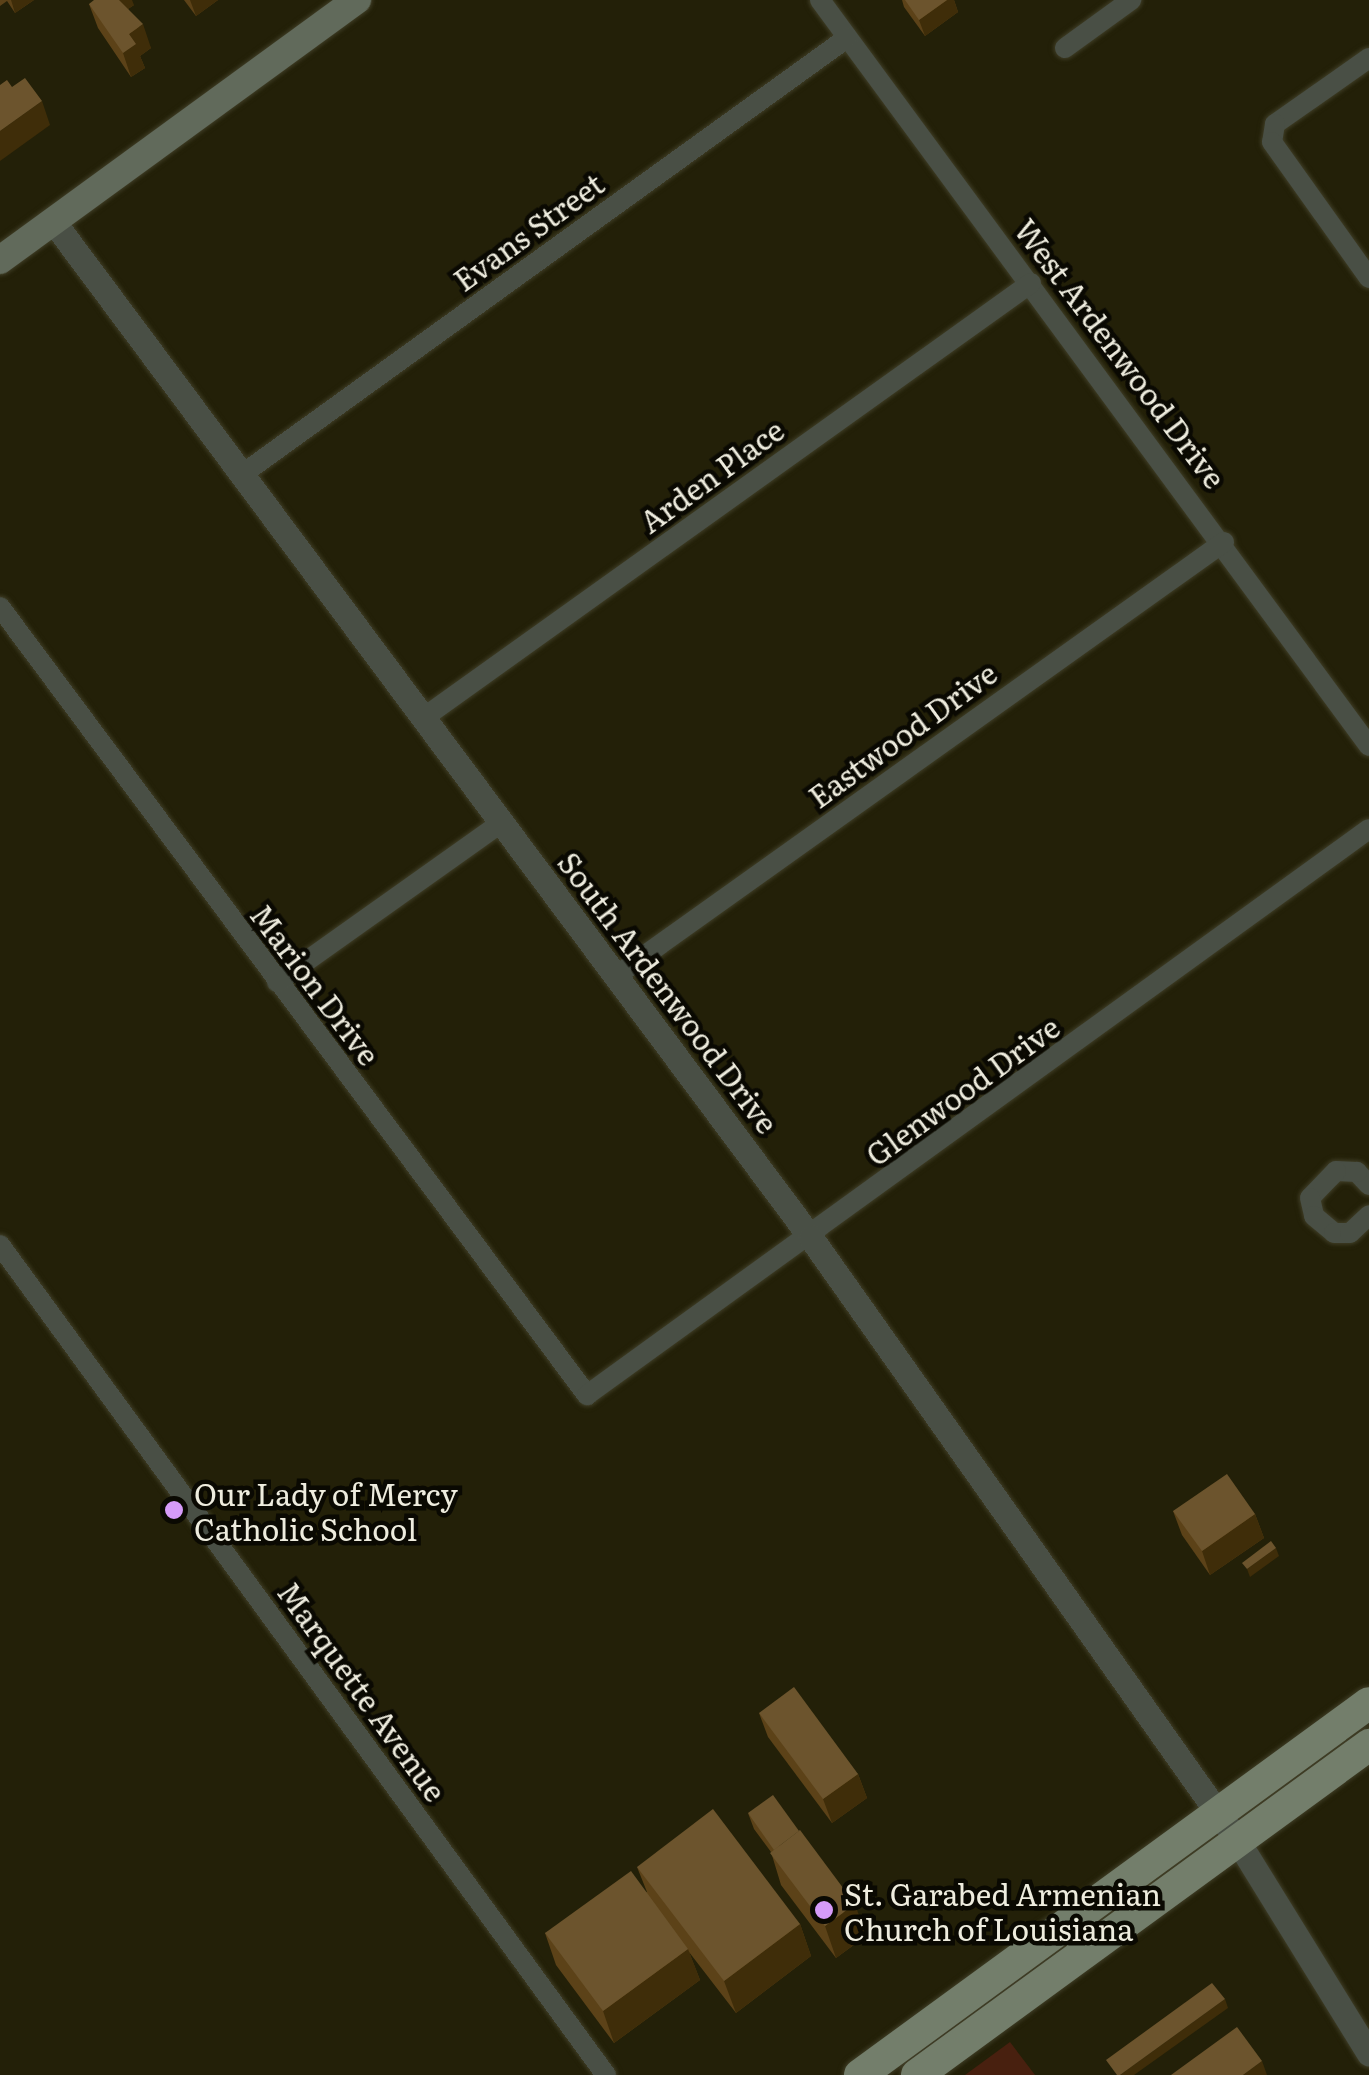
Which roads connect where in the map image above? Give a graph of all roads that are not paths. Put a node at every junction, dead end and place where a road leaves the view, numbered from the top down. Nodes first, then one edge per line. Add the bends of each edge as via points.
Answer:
1 (358, 0) edge
2 (820, 0) edge
3 (1126, 2) edge
4 (847, 38) junction
5 (1065, 48) dead end
6 (1369, 58) edge
7 (54, 221) junction
8 (0, 260) edge
9 (1369, 278) edge
10 (1031, 283) junction
11 (244, 473) junction
12 (1224, 542) junction
13 (0, 607) edge
14 (426, 716) junction
15 (1369, 746) edge
16 (502, 822) junction
17 (1369, 828) edge
18 (616, 976) junction
19 (277, 982) junction
20 (1368, 1179) edge
21 (1369, 1216) edge
22 (811, 1238) junction
23 (0, 1245) edge
24 (587, 1395) joint
25 (1369, 1703) edge
26 (1369, 1745) edge
27 (1218, 1813) junction
28 (1237, 1840) junction
29 (1369, 2054) edge
30 (606, 2075) edge
31 (860, 2075) edge
32 (917, 2075) edge

1 - 7 main road
2 - 4 street, West Ardenwood Drive
3 - 5 street
4 - 10 street, West Ardenwood Drive
4 - 11 street, Evans Street
6 - 9 street via 1275,124 1272,142
7 - 8 main road
7 - 11 street, South Ardenwood Drive
10 - 12 street, West Ardenwood Drive
10 - 14 street, Arden Place
11 - 14 street, South Ardenwood Drive
12 - 15 street, West Ardenwood Drive
12 - 18 street, Eastwood Drive
13 - 19 street, Marion Drive
14 - 16 street, South Ardenwood Drive
16 - 18 street, South Ardenwood Drive
16 - 19 street
17 - 22 street, Glenwood Drive
18 - 22 street, South Ardenwood Drive
19 - 24 street, Marion Drive
20 - 21 street via 1336,1171 1310,1198 1314,1216 1334,1234 1350,1233
22 - 24 street, Glenwood Drive
22 - 27 street, South Ardenwood Drive
23 - 30 street, Marquette Avenue
25 - 27 main road
26 - 28 main road
27 - 28 street, South Ardenwood Drive
27 - 31 main road
28 - 29 street, South Ardenwood Drive
28 - 32 main road

